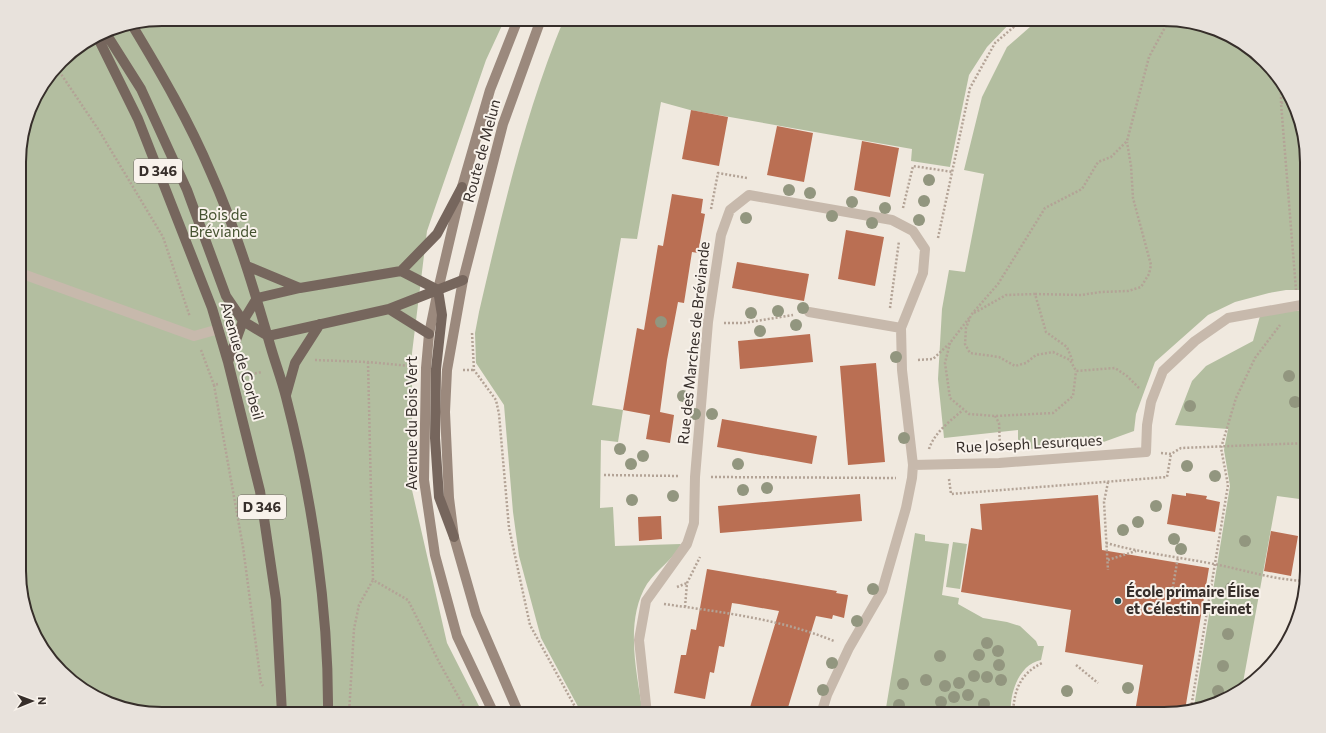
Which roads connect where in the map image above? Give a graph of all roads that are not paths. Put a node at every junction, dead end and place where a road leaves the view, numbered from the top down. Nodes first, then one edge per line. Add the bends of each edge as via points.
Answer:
1 (515, 26) edge
2 (538, 26) edge
3 (135, 29) edge
4 (108, 37) edge
5 (100, 41) edge
6 (462, 187) junction
7 (247, 266) junction
8 (401, 271) junction
9 (26, 275) edge
10 (463, 280) junction
11 (300, 288) junction
12 (438, 290) junction
13 (257, 298) junction
14 (1300, 304) edge
15 (389, 310) junction
16 (809, 312) road end
17 (243, 321) junction
18 (320, 324) junction
19 (896, 327) junction
20 (219, 329) junction
21 (430, 334) junction
22 (268, 336) junction
23 (228, 362) junction
24 (286, 395) junction
25 (913, 465) junction
26 (454, 537) junction
27 (514, 703) junction
28 (282, 707) edge
29 (328, 707) edge
30 (491, 707) edge
31 (516, 707) edge
32 (518, 707) edge
33 (646, 707) edge
34 (823, 707) edge

1 - 6 street, Route de Melun via 490,90
2 - 10 street, Route de Melun via 503,124
3 - 7 main road, D 346 via 174,96 211,173
4 - 17 main road via 141,89 187,190 226,296
5 - 20 main road, Avenue de Corbeil / D 346 via 138,119
6 - 8 main road via 437,234
6 - 12 street, Route de Melun
7 - 11 main road
7 - 13 main road, D 346
8 - 11 main road
8 - 12 main road
9 - 20 street via 196,336
10 - 12 main road
10 - 26 street, Route de Melun via 447,370 445,419 449,498
11 - 13 main road
12 - 15 main road
12 - 21 street, Avenue du Bois Vert
12 - 26 main road via 442,315 436,369 435,438 439,497
13 - 17 main road
13 - 22 main road, D 346
14 - 25 street, Rue Joseph Lesurques via 1228,318 1195,340 1163,371 1151,402 1146,452 999,463
15 - 18 main road
15 - 21 main road
16 - 19 street
17 - 22 main road
17 - 23 main road
18 - 22 main road
18 - 24 main road via 295,363
19 - 25 street, Rue des Marches de Bréviande
19 - 33 street, Rue des Marches de Bréviande via 923,272 925,249 913,231 892,220 748,195 730,210 721,235 708,322 694,523 687,544 646,601 639,640
20 - 23 main road, Avenue de Corbeil / D 346
21 - 30 street, Avenue du Bois Vert via 426,368 424,480 435,555 457,636
22 - 24 main road, D 346
23 - 28 main road, Avenue de Corbeil / D 346 via 260,491 274,584
24 - 29 main road, D 346 via 302,465 320,577 326,637
25 - 34 street, Rue des Marches de Bréviande via 906,508 882,591 849,648
26 - 27 street via 476,614
27 - 31 street
27 - 32 street

